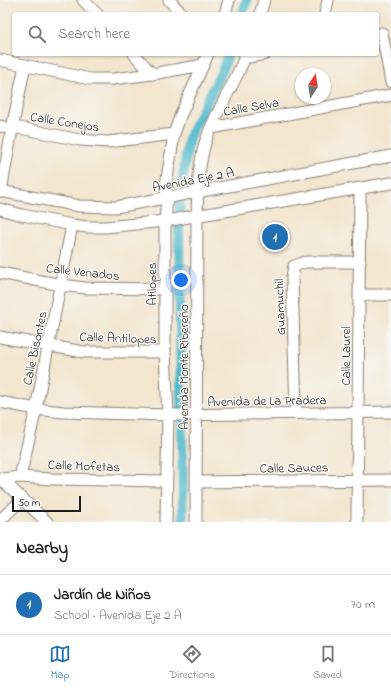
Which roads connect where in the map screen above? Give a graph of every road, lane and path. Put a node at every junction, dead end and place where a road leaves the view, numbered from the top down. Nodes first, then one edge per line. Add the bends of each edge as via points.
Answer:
1 (84, 0) edge
2 (169, 0) edge
3 (229, 0) edge
4 (264, 0) edge
5 (328, 0) edge
6 (94, 12) edge
7 (180, 12) edge
8 (225, 12) edge
9 (261, 12) edge
10 (325, 12) edge
11 (383, 33) edge
12 (136, 56) edge
13 (207, 56) edge
14 (245, 56) edge
15 (0, 60) edge
16 (203, 64) junction
17 (25, 65) junction
18 (152, 74) junction
19 (391, 82) edge
20 (391, 95) edge
21 (0, 126) edge
22 (211, 128) junction
23 (12, 129) junction
24 (174, 134) junction
25 (391, 156) edge
26 (391, 183) edge
27 (360, 190) junction
28 (1, 191) edge
29 (198, 193) junction
30 (167, 199) junction
31 (0, 209) edge
32 (197, 216) junction
33 (165, 221) junction
34 (72, 225) junction
35 (360, 262) junction
36 (0, 273) edge
37 (61, 285) junction
38 (165, 289) junction
39 (359, 295) junction
40 (391, 295) edge
41 (0, 337) edge
42 (48, 346) junction
43 (165, 352) junction
44 (0, 402) edge
45 (36, 409) junction
46 (391, 412) edge
47 (296, 413) junction
48 (358, 413) junction
49 (197, 415) junction
50 (168, 416) junction
51 (20, 477) junction
52 (1, 478) edge
53 (391, 480) edge
54 (166, 481) junction
55 (358, 481) junction
56 (197, 482) junction
57 (23, 499) junction
58 (0, 520) edge
59 (47, 522) edge
60 (166, 522) edge
61 (196, 522) edge
62 (357, 522) edge

1 - 6 street
2 - 7 street
3 - 8 street
4 - 9 street
5 - 10 street
11 - 19 street
12 - 18 street
13 - 16 street, Atilopes
14 - 22 street, Avenida Monte Ribereño
15 - 17 street
16 - 18 street
16 - 24 street, Atilopes
17 - 18 street via 90,79
17 - 23 street
20 - 22 street, Calle Selva
21 - 23 street, Calle Conejos
22 - 29 street, Avenida Monte Ribereño via 199,168
23 - 24 street, Calle Conejos via 20,128 80,140 108,142
23 - 28 street
24 - 30 street, Atilopes via 166,185
25 - 29 street, Avenida Eje 2 A
26 - 27 street
27 - 32 street
27 - 35 street, Calle Laurel
28 - 30 street, Avenida Eje 2 A via 79,206 116,207
29 - 30 street, Avenida Eje 2 A
29 - 32 street, Avenida Monte Ribereño
30 - 33 street, Atilopes
31 - 34 street
32 - 33 street
32 - 49 street, Avenida Monte Ribereño
33 - 34 street via 106,228
33 - 38 street, Atilopes
34 - 37 street, Calle Bisontes
35 - 39 street, Calle Laurel
35 - 47 street, Guamuchil via 305,262 294,266 292,277
36 - 37 street, Calle Venados
37 - 38 street, Calle Venados via 103,289
37 - 42 street, Calle Bisontes
38 - 43 street, Atilopes
39 - 40 street
39 - 48 street, Calle Laurel
41 - 42 street, Calle Antilopes
42 - 43 street, Calle Antilopes via 84,352
42 - 45 street, Calle Bisontes
43 - 50 street, Atilopes
44 - 45 street, Avenida de La Pradera
45 - 50 street, Avenida de La Pradera
45 - 51 street, Calle Bisontes
46 - 48 street, Avenida de La Pradera
47 - 48 street, Avenida de La Pradera
47 - 49 street, Avenida de La Pradera
48 - 55 street, Calle Laurel
49 - 50 street, Avenida de La Pradera
49 - 56 street, Avenida Monte Ribereño
50 - 54 street, Atilopes
51 - 52 street, Calle Mofetas
51 - 54 street, Calle Mofetas
52 - 57 street
53 - 55 street, Calle Sauces
54 - 60 street, Atilopes
55 - 56 street, Calle Sauces
55 - 62 street, Calle Laurel
56 - 61 street, Avenida Monte Ribereño
57 - 58 street
57 - 59 street

